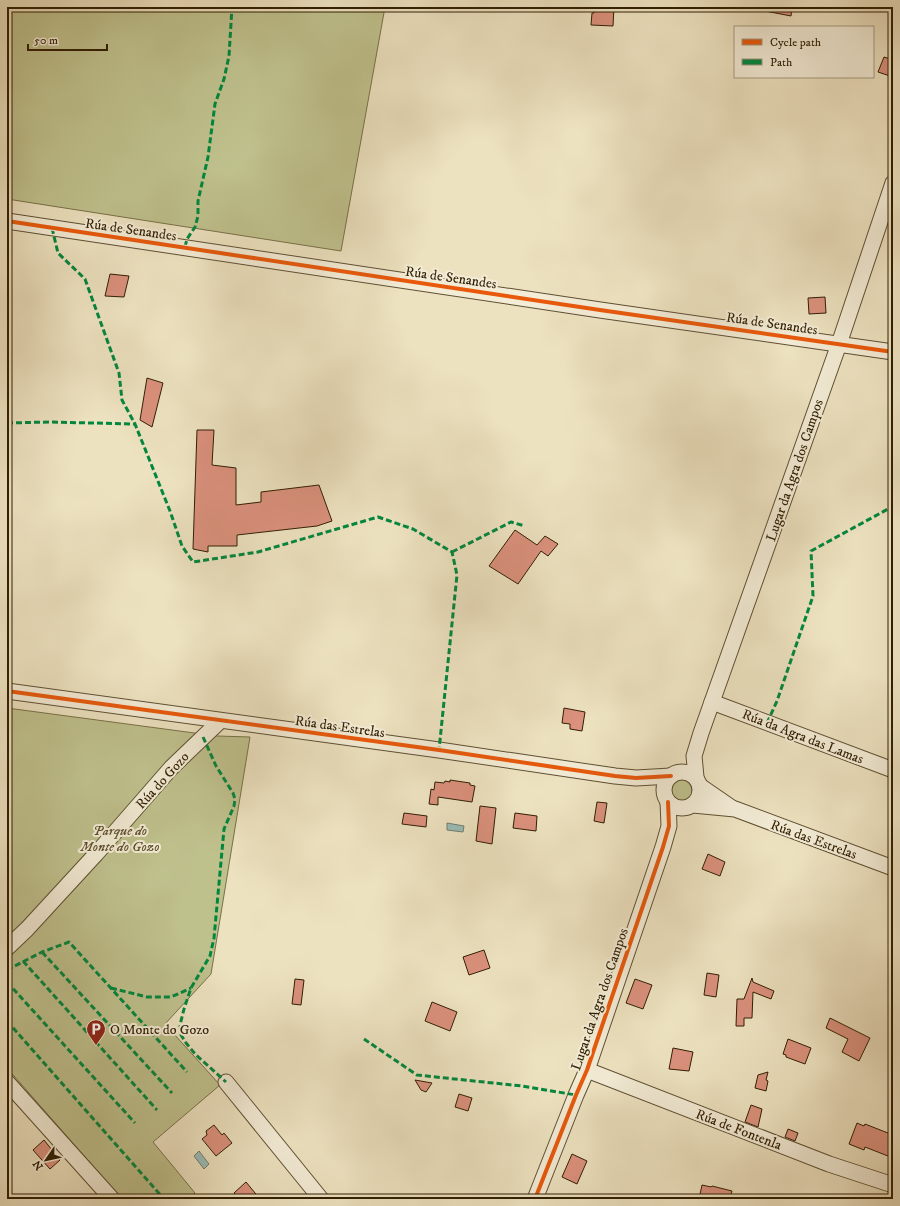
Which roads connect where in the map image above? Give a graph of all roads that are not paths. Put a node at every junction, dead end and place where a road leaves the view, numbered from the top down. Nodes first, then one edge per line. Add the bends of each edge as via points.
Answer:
1 (893, 183) edge
2 (7, 221) edge
3 (839, 344) junction
4 (893, 352) edge
5 (7, 691) edge
6 (712, 702) junction
7 (220, 721) junction
8 (694, 756) junction
9 (893, 770) edge
10 (675, 774) junction
11 (636, 778) junction
12 (698, 782) junction
13 (666, 797) junction
14 (690, 806) junction
15 (735, 809) junction
16 (669, 826) junction
17 (893, 868) edge
18 (7, 948) edge
19 (587, 1070) junction
20 (7, 1082) edge
21 (226, 1082) dead end
22 (893, 1185) edge
23 (112, 1199) edge
24 (321, 1199) edge
25 (535, 1199) edge

1 - 3 street, Lugar da Agra dos Campos
2 - 3 street, Rúa de Senandes
3 - 4 street, Rúa de Senandes
3 - 6 street, Lugar da Agra dos Campos
5 - 7 street, Rúa das Estrelas
6 - 8 street, Lugar da Agra dos Campos
6 - 9 street, Rúa da Agra das Lamas
7 - 11 street, Rúa das Estrelas
7 - 18 street, Rúa do Gozo via 171,768 96,854
8 - 10 street, Lugar da Agra dos Campos
8 - 12 street, Lugar da Agra dos Campos
10 - 11 street, Rúa das Estrelas
10 - 12 street via 688,772
10 - 13 street via 664,785
11 - 13 street, Rúa das Estrelas
12 - 14 street via 700,796
12 - 15 street, Rúa das Estrelas
13 - 14 street via 677,807
13 - 16 street, Lugar da Agra dos Campos
14 - 15 street, Rúa das Estrelas
14 - 16 street, Lugar da Agra dos Campos
15 - 17 street, Rúa das Estrelas
16 - 19 street, Lugar da Agra dos Campos
19 - 22 street, Rúa de Fontenla via 829,1164
19 - 25 street, Lugar da Agra dos Campos
20 - 23 street
21 - 24 street

